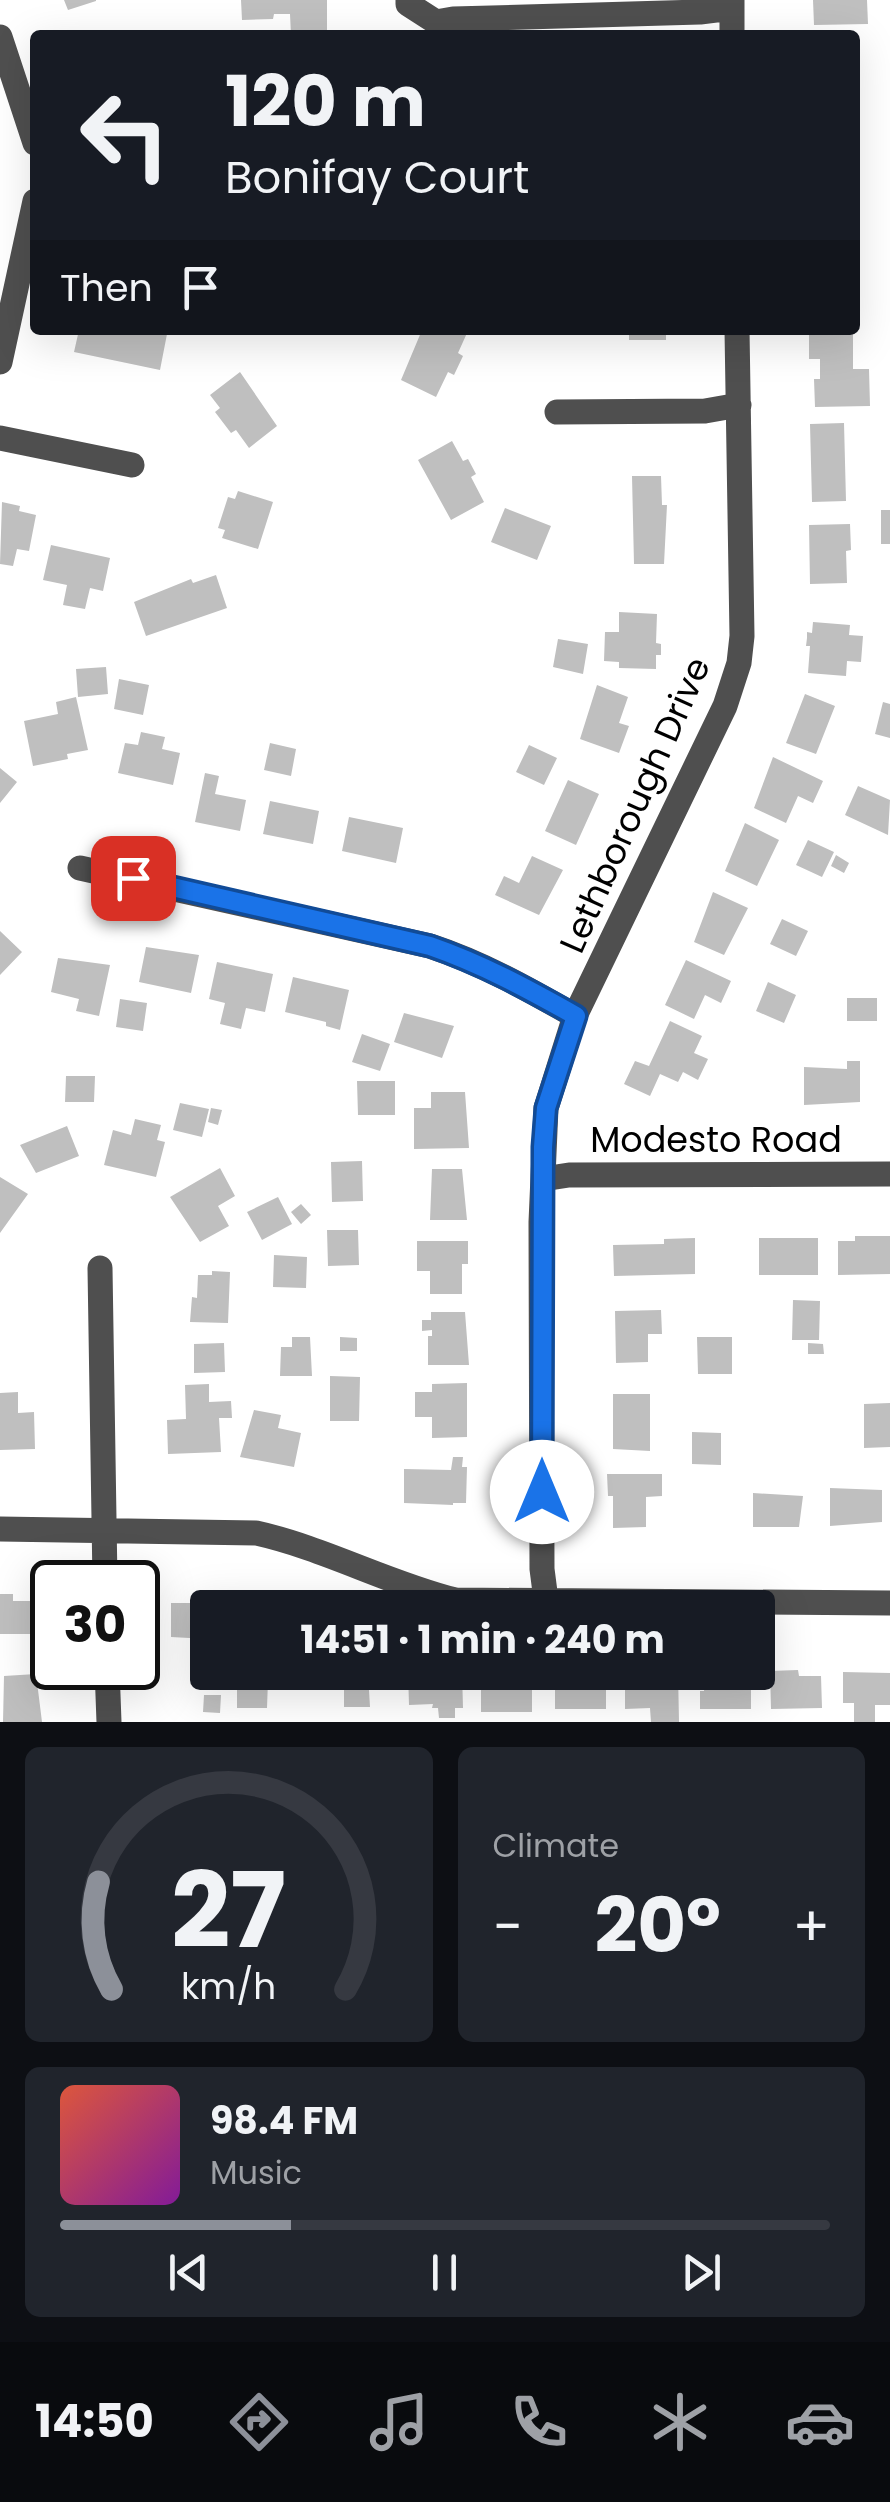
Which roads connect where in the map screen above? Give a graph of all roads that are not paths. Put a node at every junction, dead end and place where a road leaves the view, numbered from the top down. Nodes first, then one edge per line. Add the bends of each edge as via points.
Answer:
1 (408, 0) edge
2 (732, 4) edge
3 (732, 30) edge
4 (0, 37) edge
5 (30, 128) edge
6 (30, 224) edge
7 (737, 335) edge
8 (0, 362) edge
9 (739, 405) junction
10 (557, 412) dead end
11 (0, 438) edge
12 (132, 466) dead end
13 (80, 868) dead end
14 (576, 1016) junction
15 (890, 1174) edge
16 (543, 1178) junction
17 (100, 1268) dead end
18 (0, 1530) edge
19 (104, 1530) junction
20 (105, 1560) edge
21 (418, 1590) edge
22 (545, 1590) edge
23 (775, 1602) edge
24 (890, 1603) edge
25 (108, 1690) edge
26 (109, 1722) edge

1 - 2 street via 436,22 700,12
2 - 3 street
4 - 5 street
6 - 8 street
7 - 9 street, Lethborough Drive
9 - 10 street
9 - 14 street, Lethborough Drive via 738,663 724,706
11 - 12 street
13 - 14 street via 430,946
14 - 16 street, Lethborough Drive via 546,1108
15 - 16 street, Modesto Road
16 - 22 street, Lethborough Drive
17 - 19 street
18 - 19 street
19 - 20 street
19 - 21 street via 256,1533
23 - 24 street
25 - 26 street

